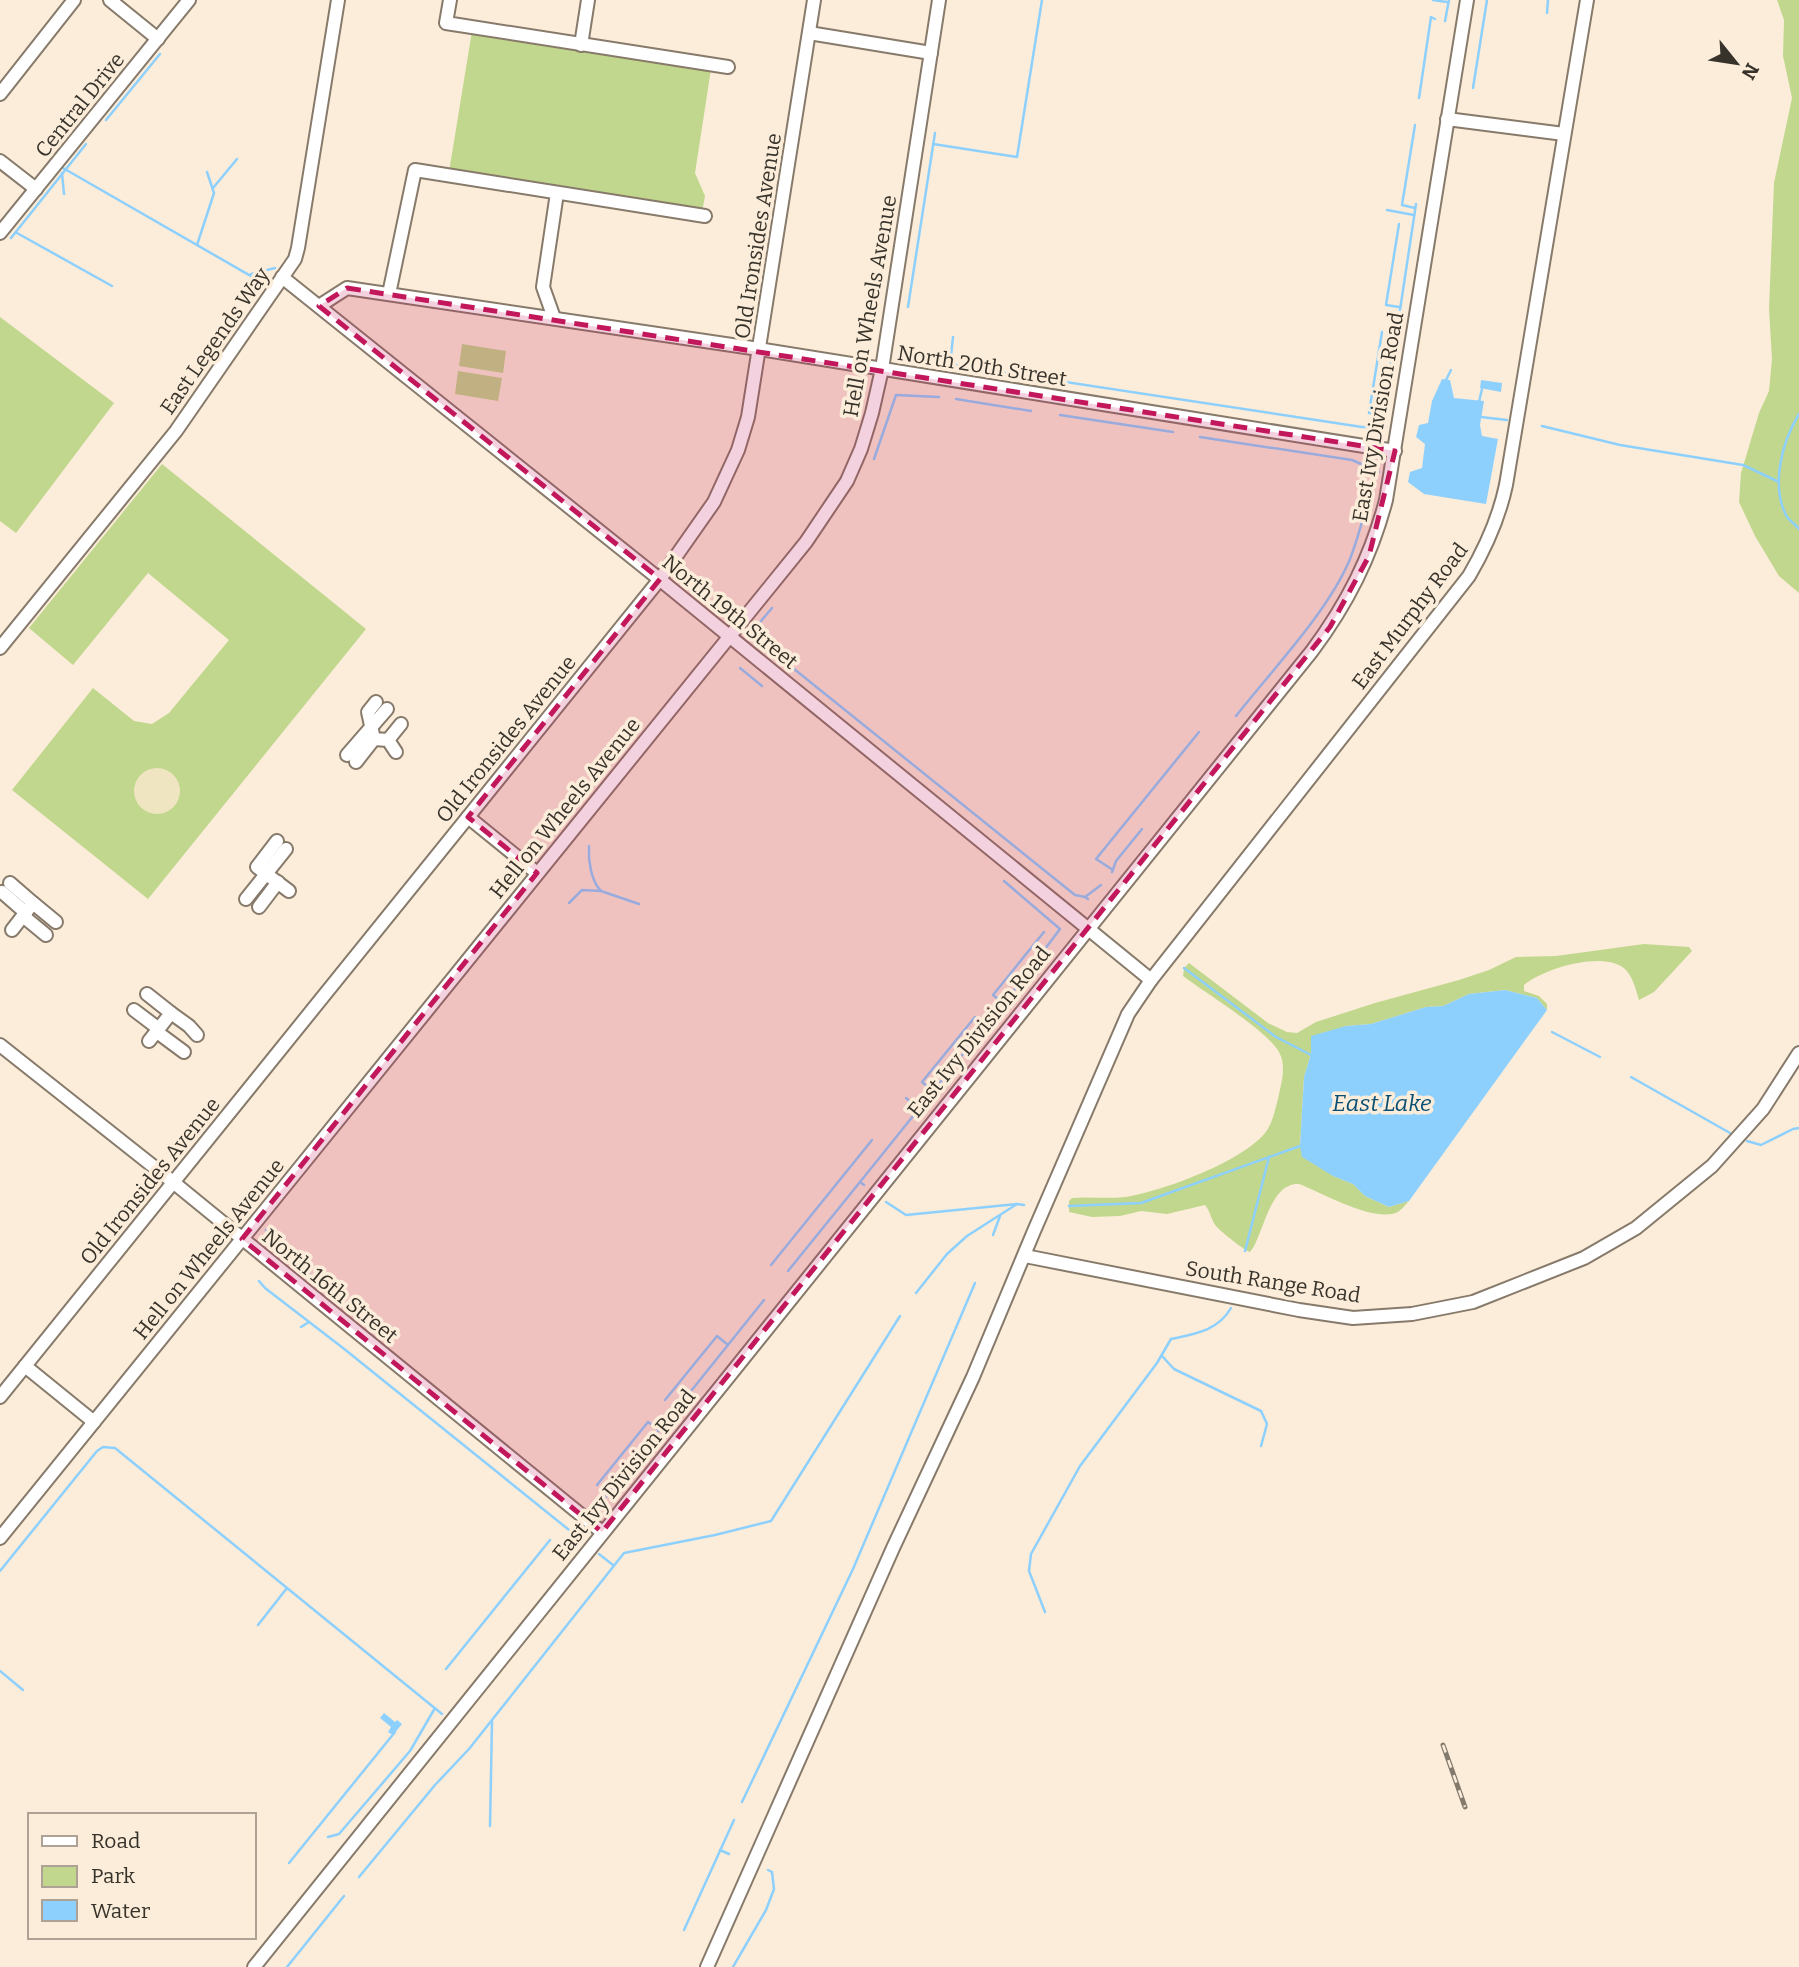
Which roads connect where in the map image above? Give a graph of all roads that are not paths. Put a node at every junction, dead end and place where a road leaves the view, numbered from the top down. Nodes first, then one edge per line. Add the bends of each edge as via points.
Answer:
1 (74, 0) edge
2 (110, 0) edge
3 (188, 0) edge
4 (338, 0) edge
5 (450, 0) edge
6 (588, 0) edge
7 (814, 0) edge
8 (939, 0) edge
9 (1467, 0) edge
10 (1587, 0) edge
11 (809, 33) junction
12 (158, 39) junction
13 (581, 45) junction
14 (931, 53) junction
15 (728, 67) dead end
16 (0, 94) edge
17 (1447, 119) junction
18 (1564, 134) junction
19 (0, 161) edge
20 (36, 189) junction
21 (557, 193) junction
22 (705, 216) dead end
23 (0, 233) edge
24 (282, 277) junction
25 (388, 294) junction
26 (319, 306) junction
27 (554, 318) junction
28 (759, 349) junction
29 (882, 369) junction
30 (1395, 451) junction
31 (660, 579) junction
32 (729, 636) junction
33 (0, 648) edge
34 (381, 706) dead end
35 (401, 723) dead end
36 (373, 733) junction
37 (388, 740) junction
38 (396, 752) dead end
39 (352, 758) dead end
40 (468, 817) junction
41 (281, 845) dead end
42 (537, 873) junction
43 (266, 874) junction
44 (278, 883) junction
45 (6, 888) dead end
46 (289, 891) dead end
47 (246, 899) dead end
48 (259, 907) dead end
49 (27, 911) junction
50 (56, 922) dead end
51 (1087, 928) junction
52 (12, 930) dead end
53 (46, 935) dead end
54 (1151, 981) junction
55 (147, 994) dead end
56 (134, 1010) dead end
57 (171, 1013) junction
58 (155, 1034) junction
59 (197, 1035) dead end
60 (0, 1045) edge
61 (184, 1052) dead end
62 (1799, 1053) edge
63 (173, 1182) junction
64 (242, 1239) junction
65 (1025, 1256) junction
66 (25, 1366) junction
67 (0, 1397) edge
68 (94, 1423) junction
69 (602, 1532) junction
70 (0, 1538) edge
71 (254, 1967) edge
72 (707, 1967) edge

1 - 16 street
2 - 12 street
3 - 12 street, Central Drive
4 - 24 street, East Legends Way via 298,248
5 - 13 street via 446,23
6 - 13 street
7 - 11 street, Old Ironsides Avenue
8 - 14 street, Hell on Wheels Avenue
9 - 17 street, East Ivy Division Road
10 - 18 street, East Murphy Road
11 - 14 street
11 - 28 street, Old Ironsides Avenue
12 - 20 street, Central Drive
13 - 15 street
14 - 29 street, Hell on Wheels Avenue
17 - 18 street
17 - 30 street, East Ivy Division Road
18 - 54 street, East Murphy Road via 1506,485 1485,547 1469,576
19 - 20 street
20 - 23 street, Central Drive
21 - 22 street
21 - 25 street via 415,170
21 - 27 street via 543,287
24 - 26 street, North 19th Street
24 - 33 street, East Legends Way via 176,431
25 - 26 street, North 20th Street via 347,288
25 - 27 street, North 20th Street
26 - 31 street, North 19th Street
27 - 28 street, North 20th Street
28 - 29 street, North 20th Street
28 - 31 street, Old Ironsides Avenue via 748,417 732,466 705,517
29 - 30 street, North 20th Street
29 - 32 street, Hell on Wheels Avenue via 867,433 847,481 806,542
30 - 51 street, East Ivy Division Road via 1379,528 1344,606
31 - 32 street, North 19th Street
31 - 40 street, Old Ironsides Avenue
32 - 42 street, Hell on Wheels Avenue
32 - 51 street, North 19th Street
34 - 36 street
35 - 37 street
36 - 37 street
36 - 39 street
37 - 38 street
40 - 42 street
40 - 63 street, Old Ironsides Avenue
41 - 43 street via 257,867
42 - 64 street, Hell on Wheels Avenue
43 - 44 street
43 - 47 street
44 - 46 street
44 - 48 street
45 - 49 street
49 - 50 street
49 - 52 street
49 - 53 street
51 - 54 street, North 19th Street
51 - 69 street, East Ivy Division Road
54 - 65 street, East Murphy Road via 1124,1024
55 - 57 street
56 - 58 street
57 - 58 street
57 - 59 street
58 - 61 street
60 - 63 street, North 16th Street
62 - 65 street, South Range Road via 1763,1109 1712,1166 1636,1228 1584,1258 1473,1302 1412,1314 1353,1318
63 - 64 street, North 16th Street
63 - 66 street, Old Ironsides Avenue
64 - 68 street, Hell on Wheels Avenue
64 - 69 street, North 16th Street
65 - 72 street, East Murphy Road
66 - 67 street, Old Ironsides Avenue
66 - 68 street
68 - 70 street, Hell on Wheels Avenue
69 - 71 street, East Ivy Division Road

